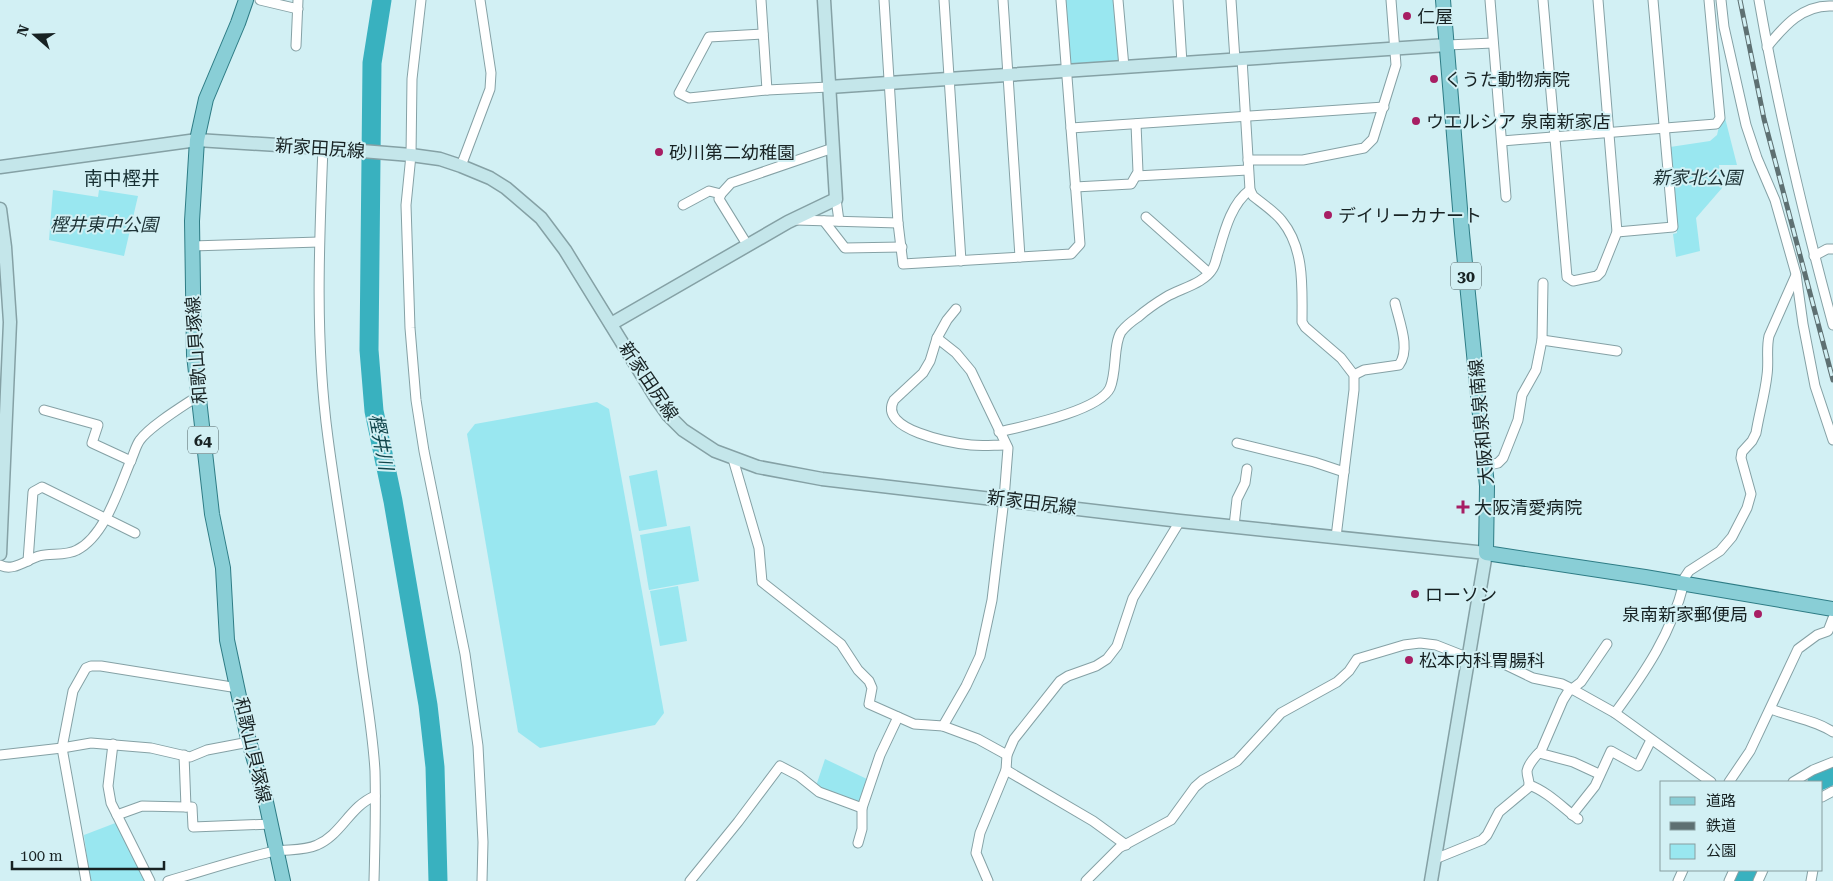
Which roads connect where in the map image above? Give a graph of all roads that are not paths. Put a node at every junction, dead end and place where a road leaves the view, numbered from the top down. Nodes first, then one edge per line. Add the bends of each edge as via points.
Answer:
1 (246, 0) edge
2 (260, 0) edge
3 (421, 0) edge
4 (480, 0) edge
5 (761, 0) edge
6 (824, 0) edge
7 (884, 0) edge
8 (944, 0) edge
9 (1003, 0) edge
10 (1061, 0) edge
11 (1118, 0) edge
12 (1178, 0) edge
13 (1231, 0) edge
14 (1391, 0) edge
15 (1443, 0) edge
16 (1490, 0) edge
17 (1543, 0) edge
18 (1598, 0) edge
19 (1653, 0) edge
20 (1709, 0) edge
21 (1721, 0) edge
22 (1759, 0) edge
23 (298, 4) edge
24 (1833, 6) edge
25 (763, 34) junction
26 (1493, 43) junction
27 (1447, 45) junction
28 (296, 46) dead end
29 (1767, 47) junction
30 (1395, 49) junction
31 (1239, 59) junction
32 (1182, 63) junction
33 (1124, 67) junction
34 (1066, 71) junction
35 (1008, 75) junction
36 (948, 78) junction
37 (890, 82) junction
38 (829, 87) junction
39 (767, 90) junction
40 (1384, 107) junction
41 (1245, 116) junction
42 (1136, 124) junction
43 (1071, 128) junction
44 (1664, 128) junction
45 (1609, 132) junction
46 (1555, 137) junction
47 (197, 140) junction
48 (1502, 141) junction
49 (324, 148) junction
50 (833, 148) junction
51 (410, 155) junction
52 (1248, 165) junction
53 (461, 166) junction
54 (0, 167) edge
55 (1136, 176) junction
56 (1075, 187) junction
57 (1250, 190) junction
58 (721, 194) junction
59 (1506, 197) dead end
60 (836, 199) junction
61 (683, 205) dead end
62 (0, 209) edge
63 (1146, 217) dead end
64 (793, 220) junction
65 (824, 221) junction
66 (839, 221) junction
67 (898, 223) junction
68 (1617, 232) junction
69 (319, 242) junction
70 (192, 246) junction
71 (748, 246) junction
72 (902, 247) junction
73 (1833, 249) edge
74 (1814, 256) junction
75 (1020, 257) junction
76 (961, 261) junction
77 (1209, 273) junction
78 (1796, 274) junction
79 (1543, 283) dead end
80 (1395, 303) dead end
81 (956, 309) dead end
82 (612, 324) junction
83 (1833, 325) edge
84 (937, 338) junction
85 (1542, 340) junction
86 (1617, 351) dead end
87 (1354, 375) junction
88 (198, 396) junction
89 (44, 410) dead end
90 (999, 432) junction
91 (1833, 440) edge
92 (1237, 443) dead end
93 (1006, 445) junction
94 (733, 458) junction
95 (131, 460) junction
96 (1485, 466) junction
97 (1247, 469) dead end
98 (1344, 472) junction
99 (1004, 499) junction
100 (105, 518) junction
101 (1180, 520) junction
102 (1234, 526) junction
103 (135, 533) dead end
104 (1336, 537) junction
105 (1486, 552) junction
106 (0, 554) edge
107 (28, 561) junction
108 (0, 565) edge
109 (1682, 583) junction
110 (1833, 609) edge
111 (1833, 618) edge
112 (1608, 644) dead end
113 (1469, 658) junction
114 (238, 688) junction
115 (1572, 689) junction
116 (1771, 709) junction
117 (1615, 713) junction
118 (898, 717) junction
119 (943, 726) junction
120 (1833, 732) edge
121 (1651, 740) junction
122 (249, 742) junction
123 (113, 744) junction
124 (62, 748) junction
125 (1539, 753) junction
126 (1, 754) edge
127 (184, 755) junction
128 (1007, 755) junction
129 (1833, 762) edge
130 (1006, 770) junction
131 (1600, 774) junction
132 (1710, 781) edge
133 (1730, 781) edge
134 (1795, 781) edge
135 (1530, 785) junction
136 (375, 796) junction
137 (186, 807) junction
138 (862, 808) junction
139 (117, 815) junction
140 (271, 824) junction
141 (858, 843) dead end
142 (1126, 845) junction
143 (277, 851) junction
144 (1435, 858) junction
145 (86, 881) edge
146 (150, 881) edge
147 (168, 881) edge
148 (283, 881) edge
149 (374, 881) edge
150 (482, 881) edge
151 (690, 881) edge
152 (988, 881) edge
153 (1086, 881) edge
154 (1431, 881) edge

1 - 47 main road, 和歌山貝塚線 / 64 via 206,99
2 - 23 street
3 - 51 street via 412,79
4 - 53 street via 491,73 490,89
5 - 25 street
6 - 38 street
7 - 37 street
8 - 36 street
9 - 35 street
10 - 34 street
11 - 33 street
12 - 32 street
13 - 31 street
14 - 30 street
15 - 27 main road, 大阪和泉泉南線 / 30
16 - 26 street
17 - 46 street
18 - 45 street
19 - 44 street
20 - 44 street via 1720,118 1716,124
21 - 78 street via 1746,125 1775,200
22 - 29 street
23 - 28 street
24 - 29 street via 1825,5 1798,15
25 - 39 street
25 - 39 street via 709,37 679,93 689,98
26 - 27 street
26 - 48 street
27 - 30 street
27 - 96 main road, 大阪和泉泉南線 / 30
29 - 74 street
30 - 31 street
30 - 40 street via 1396,66
31 - 32 street
31 - 41 street
32 - 33 street
33 - 34 street
34 - 35 street
34 - 43 street
35 - 36 street
35 - 75 street
36 - 37 street
36 - 76 street
37 - 38 street
37 - 67 street
38 - 39 street
38 - 50 street
40 - 41 street
40 - 52 street via 1373,139 1364,148 1303,160
41 - 42 street
41 - 52 street
42 - 43 street
42 - 55 street
43 - 56 street
44 - 45 street
44 - 68 street via 1673,227
45 - 46 street
45 - 68 street
46 - 48 street
46 - 68 street via 1567,277 1573,281 1597,276
47 - 49 street, 新家田尻線
47 - 54 street, 新家田尻線
47 - 70 main road, 和歌山貝塚線 / 64
48 - 59 street
49 - 51 street, 新家田尻線
49 - 69 street
50 - 58 street via 731,182
50 - 60 street
51 - 53 street, 新家田尻線
51 - 150 street via 406,205 407,258 416,400 465,654 477,737
52 - 55 street
52 - 57 street
53 - 82 street, 新家田尻線 via 506,188 541,218
55 - 56 street via 1131,184
56 - 75 street via 1080,244 1071,254
57 - 77 street via 1238,202 1231,216
57 - 87 street via 1282,220 1290,233 1301,275 1302,322 1341,358
58 - 61 street via 709,191
58 - 71 street via 719,199
60 - 64 street
60 - 66 street
62 - 106 street via 10,322
63 - 77 street
64 - 65 street
64 - 71 street
65 - 66 street
65 - 72 street via 845,248
66 - 67 street
67 - 72 street
69 - 70 street
69 - 136 street via 319,315 328,437 372,734
70 - 88 main road, 和歌山貝塚線 / 64
71 - 82 street
72 - 76 street via 903,264
73 - 74 street
74 - 83 street
75 - 76 street
77 - 90 street via 1166,297 1121,332 1114,376 1105,395 1088,406 1049,420
78 - 91 street via 1815,386
78 - 109 street via 1769,336 1767,376 1756,433 1742,452 1751,494 1746,508 1732,537 1720,551 1689,570
79 - 85 street
80 - 87 street via 1404,348 1403,359 1399,365 1364,370
81 - 84 street
82 - 94 street, 新家田尻線 via 668,415 699,441
84 - 90 street via 971,371
84 - 93 street via 923,374 890,406 893,417 900,424 940,439 971,445
85 - 86 street
85 - 96 street via 1536,370 1522,395 1518,420 1503,458 1498,463
87 - 98 street
88 - 95 street via 140,440
88 - 114 main road, 和歌山貝塚線 / 64 via 222,568 228,640
89 - 95 street via 98,425 92,443
90 - 93 street
92 - 98 street
93 - 99 street
94 - 99 street, 新家田尻線 via 762,468 822,478
94 - 118 street via 759,548 762,582 841,644 872,688 869,704
95 - 100 street
96 - 105 main road, 大阪和泉泉南線 / 30
97 - 102 street via 1245,484 1237,499
98 - 104 street
99 - 101 street, 新家田尻線
99 - 119 street via 992,600 980,656
100 - 103 street
100 - 107 street via 96,534 76,550 50,553
100 - 107 street via 42,487 33,492
101 - 102 street, 新家田尻線
101 - 128 street via 1133,598 1117,646 1107,659 1096,666 1060,681 1014,739
102 - 104 street, 新家田尻線
104 - 105 street, 新家田尻線
105 - 109 main road
105 - 113 street
107 - 108 street via 7,568
109 - 110 main road
109 - 117 street via 1672,621 1661,645
111 - 116 street via 1828,631 1798,649
112 - 115 street via 1581,682
113 - 115 street via 1502,663 1533,678
113 - 142 street via 1436,645 1420,643 1357,659 1336,682 1281,713 1237,761 1203,780 1171,820
113 - 144 street
114 - 122 main road, 和歌山貝塚線 / 64
114 - 124 street via 91,666 86,668 73,690
115 - 117 street
115 - 125 street via 1563,700
116 - 120 street
116 - 133 street via 1750,751
117 - 121 street
118 - 119 street via 921,725
118 - 138 street via 880,755
119 - 128 street via 978,739
121 - 131 street via 1638,766 1612,751
121 - 132 street
122 - 127 street via 207,750 190,757
122 - 140 main road, 和歌山貝塚線 / 64
123 - 124 street via 91,743
123 - 127 street
123 - 139 street via 108,786
124 - 126 street
124 - 145 street
125 - 131 street via 1580,764
125 - 135 street via 1528,768
127 - 137 street
128 - 130 street
129 - 134 street
130 - 142 street via 1093,821
130 - 152 street via 983,826 976,853
131 - 135 street via 1575,817 1544,791
135 - 144 street via 1499,812 1482,840
136 - 143 street via 353,810 318,845
136 - 149 street
137 - 139 street via 142,806
137 - 140 street via 192,807 192,827
138 - 141 street
138 - 151 street via 819,792 780,766
139 - 146 street
140 - 143 main road, 和歌山貝塚線 / 64
142 - 153 street
143 - 147 street
143 - 148 main road, 和歌山貝塚線 / 64
144 - 154 street

